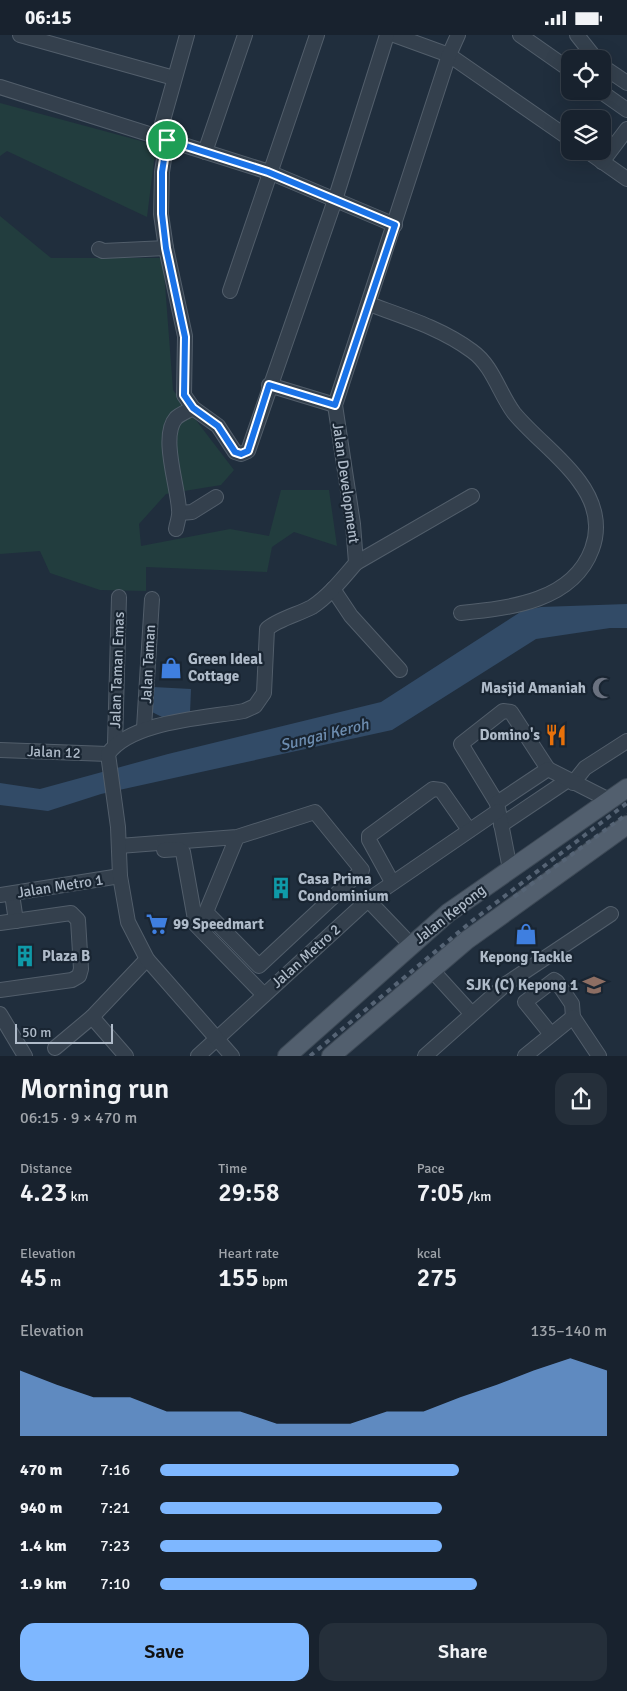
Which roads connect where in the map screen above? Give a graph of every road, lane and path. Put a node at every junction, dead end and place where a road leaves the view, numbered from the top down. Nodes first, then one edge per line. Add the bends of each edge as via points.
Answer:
1 (20, 35) edge
2 (187, 35) edge
3 (245, 35) edge
4 (317, 35) edge
5 (387, 35) edge
6 (394, 35) edge
7 (458, 35) edge
8 (520, 35) edge
9 (577, 35) edge
10 (589, 50) edge
11 (449, 55) junction
12 (561, 64) edge
13 (611, 72) edge
14 (174, 78) junction
15 (627, 83) edge
16 (0, 87) edge
17 (611, 99) edge
18 (627, 110) edge
19 (627, 129) edge
20 (561, 133) edge
21 (162, 139) junction
22 (205, 152) junction
23 (599, 160) edge
24 (602, 162) junction
25 (268, 172) junction
26 (627, 179) edge
27 (335, 200) junction
28 (395, 225) junction
29 (166, 248) junction
30 (99, 249) dead end
31 (230, 291) dead end
32 (369, 304) junction
33 (269, 385) junction
34 (335, 405) junction
35 (193, 408) junction
36 (472, 496) dead end
37 (216, 497) dead end
38 (180, 513) junction
39 (176, 529) dead end
40 (356, 563) junction
41 (332, 589) junction
42 (119, 597) dead end
43 (152, 599) dead end
44 (462, 613) dead end
45 (400, 670) dead end
46 (144, 728) junction
47 (627, 741) edge
48 (0, 750) edge
49 (110, 753) junction
50 (548, 769) junction
51 (571, 781) junction
52 (627, 788) edge
53 (609, 800) junction
54 (497, 807) junction
55 (501, 825) junction
56 (627, 825) edge
57 (469, 830) junction
58 (237, 837) junction
59 (119, 851) junction
60 (510, 869) junction
61 (120, 877) junction
62 (392, 882) junction
63 (6, 894) edge
64 (368, 900) junction
65 (610, 914) dead end
66 (16, 921) junction
67 (0, 923) edge
68 (411, 945) junction
69 (147, 959) junction
70 (431, 969) junction
71 (0, 990) edge
72 (264, 995) junction
73 (471, 1013) junction
74 (0, 1014) edge
75 (92, 1017) junction
76 (573, 1017) junction
77 (550, 1033) junction
78 (217, 1039) junction
79 (55, 1048) dead end
80 (25, 1056) edge
81 (126, 1056) edge
82 (198, 1056) edge
83 (232, 1056) edge
84 (287, 1056) edge
85 (331, 1056) edge
86 (425, 1056) edge
87 (525, 1056) edge
88 (599, 1056) edge

1 - 14 street
2 - 14 street
3 - 22 street
4 - 25 street
5 - 27 street
6 - 11 street
7 - 11 street, Jalan Development
8 - 12 street
9 - 10 street
11 - 20 street
11 - 28 street, Jalan Development
13 - 15 street
14 - 21 street
16 - 21 street
17 - 18 street
19 - 24 street
21 - 22 street
21 - 29 street via 161,199
22 - 25 street
23 - 24 street
24 - 26 street
25 - 27 street
25 - 31 street
27 - 28 street
27 - 33 street
28 - 32 street, Jalan Development
29 - 30 street
29 - 35 street via 185,337 184,395
32 - 34 street, Jalan Development
32 - 44 street via 434,328 473,351 489,369 514,413 580,482 594,510 597,536 587,563 560,590 495,610
33 - 34 street
33 - 35 street via 248,451 241,454 235,452 218,426
34 - 40 street, Jalan Development
35 - 38 street via 177,417 172,424 168,449
36 - 40 street
37 - 38 street via 192,512
38 - 39 street
40 - 41 street, Jalan Development
41 - 45 street
41 - 46 street, Jalan Development via 313,606 267,629 264,693 255,707
42 - 49 street, Jalan Taman Emas
43 - 46 street, Jalan Taman
46 - 49 street, Jalan Development
47 - 51 street
48 - 49 street, Jalan 12
49 - 59 street, Jalan Taman Emas
50 - 51 street
50 - 54 street, Jalan Metro 2
50 - 54 street via 511,712 503,711 461,744
51 - 53 street
51 - 55 street
52 - 53 main road, Jalan Kepong
53 - 60 main road, Jalan Kepong
54 - 55 street
54 - 57 street, Jalan Metro 2
55 - 60 street
56 - 70 main road, Jalan Kepong
57 - 62 street, Jalan Metro 2
57 - 62 street via 441,790 433,789 369,836
58 - 58 street via 314,812 362,867 259,966 206,912
58 - 59 street
59 - 61 street
59 - 72 street via 182,850 196,925
60 - 68 main road, Jalan Kepong via 448,913
61 - 63 street, Jalan Metro 1
61 - 69 street via 128,922
62 - 64 street, Jalan Metro 2
63 - 66 street
64 - 68 street
64 - 72 street, Jalan Metro 2
65 - 73 street via 506,984
66 - 67 street
66 - 71 street via 76,915 81,969 79,976 72,980
68 - 84 main road, Jalan Kepong
69 - 75 street
69 - 78 street
70 - 73 street
70 - 85 main road, Jalan Kepong
72 - 78 street, Jalan Metro 2
73 - 86 street
74 - 80 street
75 - 79 street
75 - 81 street
76 - 77 street
76 - 77 street via 572,1004 557,981 550,982 526,999 526,1004
76 - 88 street
77 - 87 street
78 - 82 street, Jalan Metro 2
78 - 83 street

